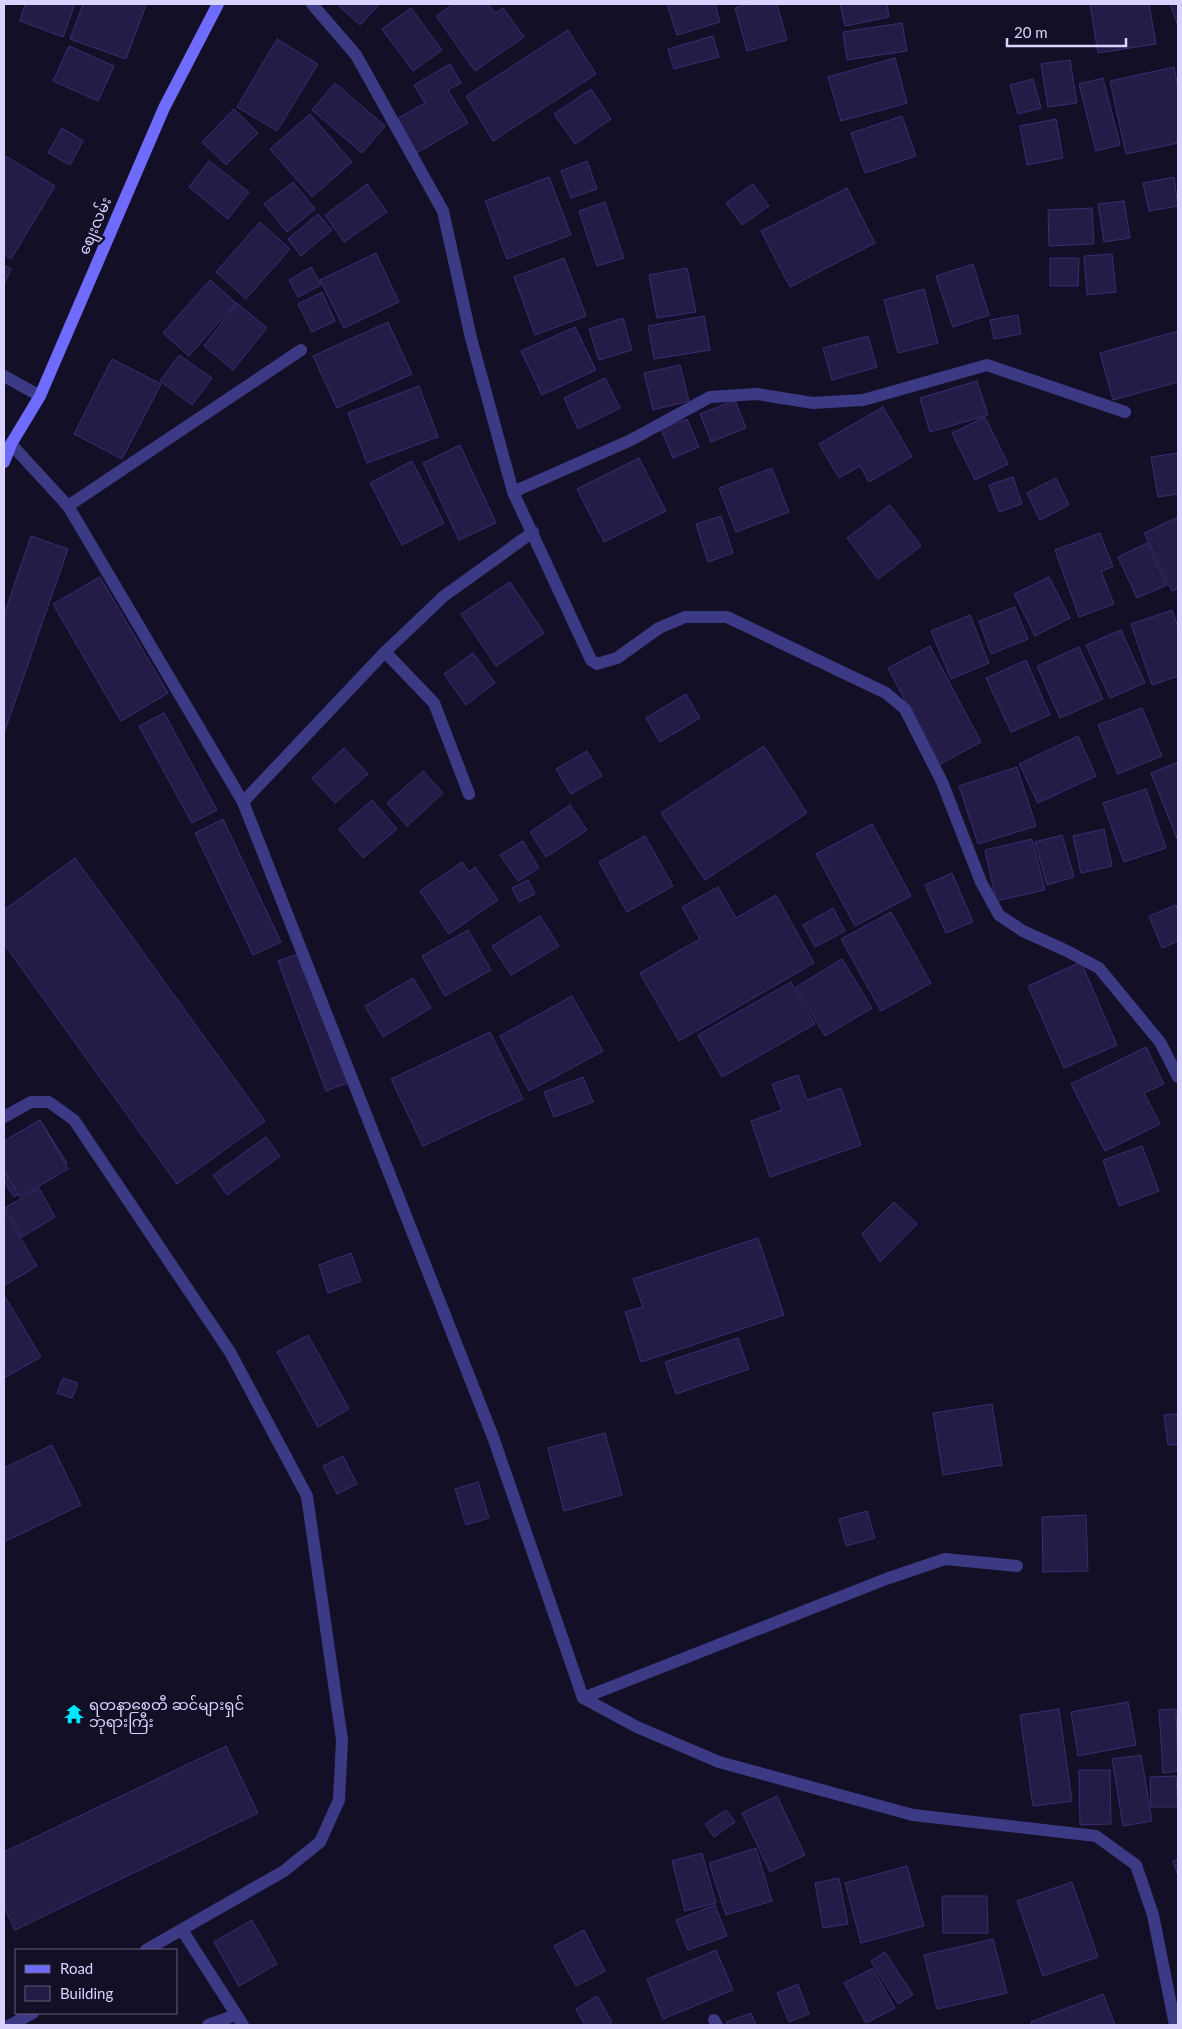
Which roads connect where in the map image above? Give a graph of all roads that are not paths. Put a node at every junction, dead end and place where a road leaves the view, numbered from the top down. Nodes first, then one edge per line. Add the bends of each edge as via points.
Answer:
1 (218, 4) edge
2 (312, 4) edge
3 (301, 350) dead end
4 (4, 376) edge
5 (40, 396) junction
6 (1125, 412) dead end
7 (11, 444) junction
8 (4, 462) edge
9 (514, 492) junction
10 (68, 506) junction
11 (533, 532) junction
12 (385, 652) junction
13 (469, 794) dead end
14 (243, 802) junction
15 (1178, 1077) edge
16 (4, 1116) edge
17 (1017, 1566) dead end
18 (583, 1698) junction
19 (182, 1930) junction
20 (148, 1949) edge
21 (31, 2014) edge
22 (240, 2020) edge
23 (10, 2025) edge
24 (208, 2025) edge
25 (1175, 2025) edge

1 - 5 main road, စျေးလမ်း via 164,108
2 - 9 street via 356,55 443,211 470,338
3 - 10 street
4 - 5 street
5 - 7 main road, စျေးလမ်း
6 - 9 street via 987,365 863,400 813,403 757,394 710,397 632,440
7 - 8 main road, စျေးလမ်း
7 - 10 street
9 - 11 street
10 - 14 street
11 - 12 street via 444,596
11 - 15 street via 591,660 597,664 617,658 659,628 685,618 728,617 886,693 905,709 934,766 999,915 1023,931 1099,968 1160,1042
12 - 13 street via 434,703
12 - 14 street
14 - 18 street via 493,1437
16 - 19 street via 31,1102 49,1102 74,1120 230,1352 307,1496 342,1740 339,1800 320,1842 284,1871
17 - 18 street via 945,1558
18 - 25 street via 637,1727 719,1762 913,1815 1096,1836 1136,1865 1152,1915
19 - 20 street
19 - 22 street
21 - 23 street
22 - 24 street

